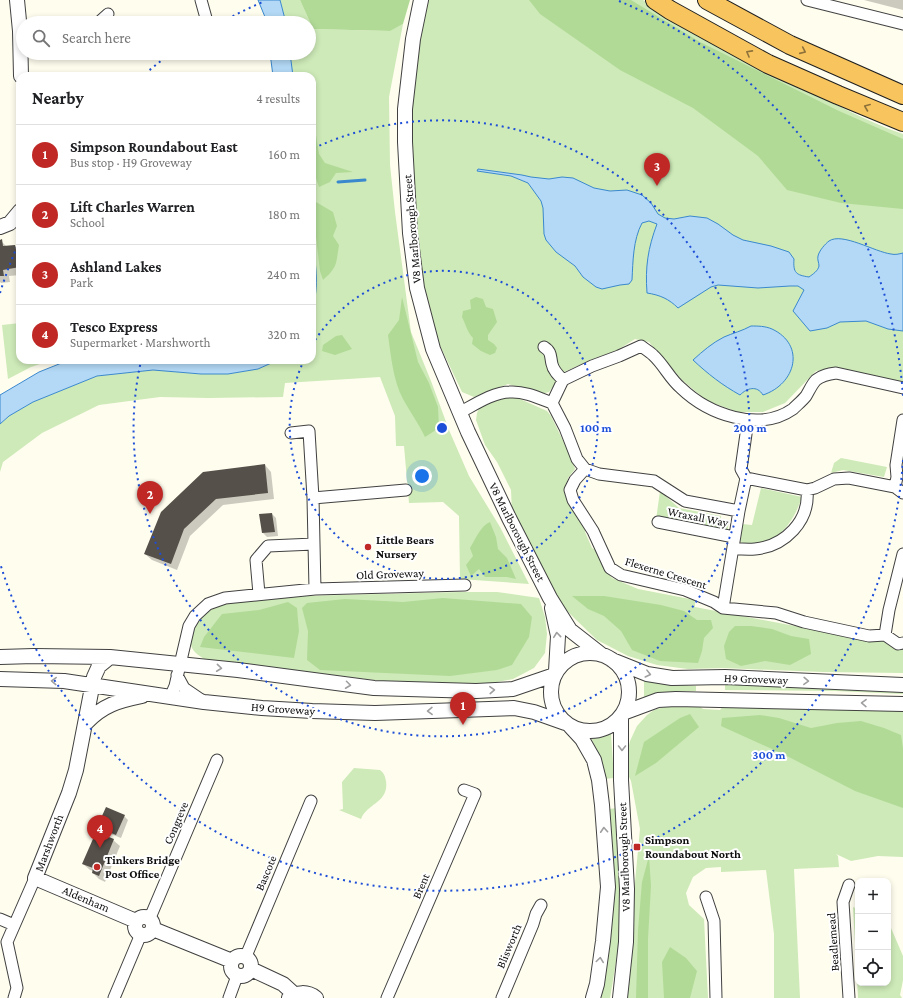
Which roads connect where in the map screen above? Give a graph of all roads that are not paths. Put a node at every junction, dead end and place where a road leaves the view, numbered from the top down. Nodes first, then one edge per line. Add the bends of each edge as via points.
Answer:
1 (17, 0) edge
2 (201, 0) edge
3 (422, 0) edge
4 (655, 0) edge
5 (707, 0) edge
6 (807, 0) edge
7 (19, 16) edge
8 (205, 16) edge
9 (903, 24) edge
10 (21, 60) edge
11 (21, 72) edge
12 (903, 95) edge
13 (903, 122) edge
14 (16, 217) edge
15 (0, 227) edge
16 (544, 347) dead end
17 (563, 380) junction
18 (903, 388) edge
19 (552, 403) junction
20 (459, 413) junction
21 (748, 420) junction
22 (903, 420) edge
23 (291, 433) dead end
24 (585, 469) junction
25 (746, 478) junction
26 (406, 490) dead end
27 (807, 490) junction
28 (899, 490) edge
29 (313, 498) junction
30 (739, 511) junction
31 (658, 522) dead end
32 (733, 542) junction
33 (314, 544) junction
34 (903, 554) edge
35 (465, 585) dead end
36 (315, 589) junction
37 (259, 594) junction
38 (550, 598) junction
39 (723, 608) junction
40 (885, 635) junction
41 (903, 643) edge
42 (68, 656) junction
43 (0, 657) edge
44 (114, 657) junction
45 (607, 657) junction
46 (179, 670) junction
47 (555, 673) junction
48 (0, 679) edge
49 (93, 681) junction
50 (903, 684) edge
51 (121, 694) junction
52 (162, 696) junction
53 (204, 702) junction
54 (903, 704) edge
55 (622, 714) junction
56 (86, 723) junction
57 (567, 724) junction
58 (217, 760) dead end
59 (464, 790) dead end
60 (311, 801) dead end
61 (35, 878) junction
62 (849, 885) dead end
63 (706, 898) dead end
64 (541, 905) dead end
65 (0, 919) edge
66 (14, 925) junction
67 (144, 925) junction
68 (232, 961) junction
69 (248, 962) junction
70 (237, 976) junction
71 (291, 996) edge
72 (14, 998) edge
73 (114, 998) edge
74 (229, 998) edge
75 (316, 998) edge
76 (387, 998) edge
77 (502, 998) edge
78 (593, 998) edge
79 (620, 998) edge
80 (716, 998) edge
81 (849, 998) edge

1 - 7 street
2 - 8 street
3 - 20 street, V8 Marlborough Street via 413,40 405,109 410,233 417,288 431,341
13 -> 4 highway via 768,64
5 -> 12 highway via 790,45
6 - 9 street
10 - 11 street
14 - 15 street
16 - 17 street via 552,355 552,364
17 - 19 street
17 - 21 street via 641,346 654,356 680,387 695,400 720,412
18 - 21 street via 836,373 826,375 816,381 805,398 792,409 778,416
19 - 20 street via 531,395 510,392 488,397
19 - 24 street via 577,459
20 - 38 street, V8 Marlborough Street
21 - 25 street via 741,469
22 - 28 street via 896,465
23 - 29 street via 309,431
24 - 30 street via 599,474 654,481 685,501
24 - 39 street, Flexerne Crescent via 570,490 610,568 621,575 694,594
25 - 27 street
25 - 30 street, Wraxall Way
26 - 29 street
27 - 28 street via 834,479 849,478
27 - 32 street, Wraxall Way via 808,499 804,513 790,535 781,541 754,549
29 - 33 street
30 - 32 street, Wraxall Way
31 - 32 street, Wraxall Way
32 - 39 street, Wraxall Way
33 - 36 street
33 - 37 street via 268,546 256,560
34 - 40 street
35 - 36 street, Old Groveway
36 - 37 street, Old Groveway
37 - 46 street, Old Groveway via 225,598 208,604 195,616 189,626
38 - 45 street, V8 Marlborough Street via 570,630
47 -> 38 street, V8 Marlborough Street via 558,636
39 - 40 street, Flexerne Crescent via 776,614 869,636
40 - 41 street via 898,644
42 - 43 street
42 - 44 street
42 - 49 street via 84,664 89,669
44 - 46 street via 149,661
44 - 49 street via 99,666
45 - 47 street via 591,653 571,657
45 -> 50 street, H9 Groveway via 647,674 672,678 725,677
45 - 55 street via 619,667 628,684 628,699
46 -> 47 street via 374,688 476,691 513,689
46 - 52 street, Old Groveway via 172,693
46 - 53 street via 184,688
47 - 57 street via 550,688 551,701 556,713
49 -> 48 street
49 - 51 street
49 - 56 street, Marshworth
51 - 52 street
51 - 56 street
52 - 53 street, H9 Groveway
57 -> 53 street, H9 Groveway via 514,708 349,712
54 -> 55 street, H9 Groveway via 676,698 658,700
55 - 57 street via 615,723 597,731 578,730
55 -> 79 street, V8 Marlborough Street via 621,780 627,889 626,942
56 - 61 street, Marshworth via 69,793
78 -> 57 street, V8 Marlborough Street via 603,941 608,887 602,806 594,760 582,739
58 - 67 street, Congreve via 152,913
59 - 76 street, Brent via 475,794
60 - 69 street, Bascote
61 - 66 street, Marshworth
61 - 67 street, Aldenham
62 - 81 street, Beadlemead via 843,902
63 - 80 street via 714,921
64 - 77 street, Blisworth
65 - 66 street
66 - 72 street, Marshworth via 8,942 17,988
67 - 68 street, Aldenham
67 - 73 street, Congreve
68 - 69 street via 238,956
68 - 70 street via 232,971
69 - 70 street via 246,975
69 - 71 street via 283,984
70 - 74 street
71 - 75 street via 306,993

